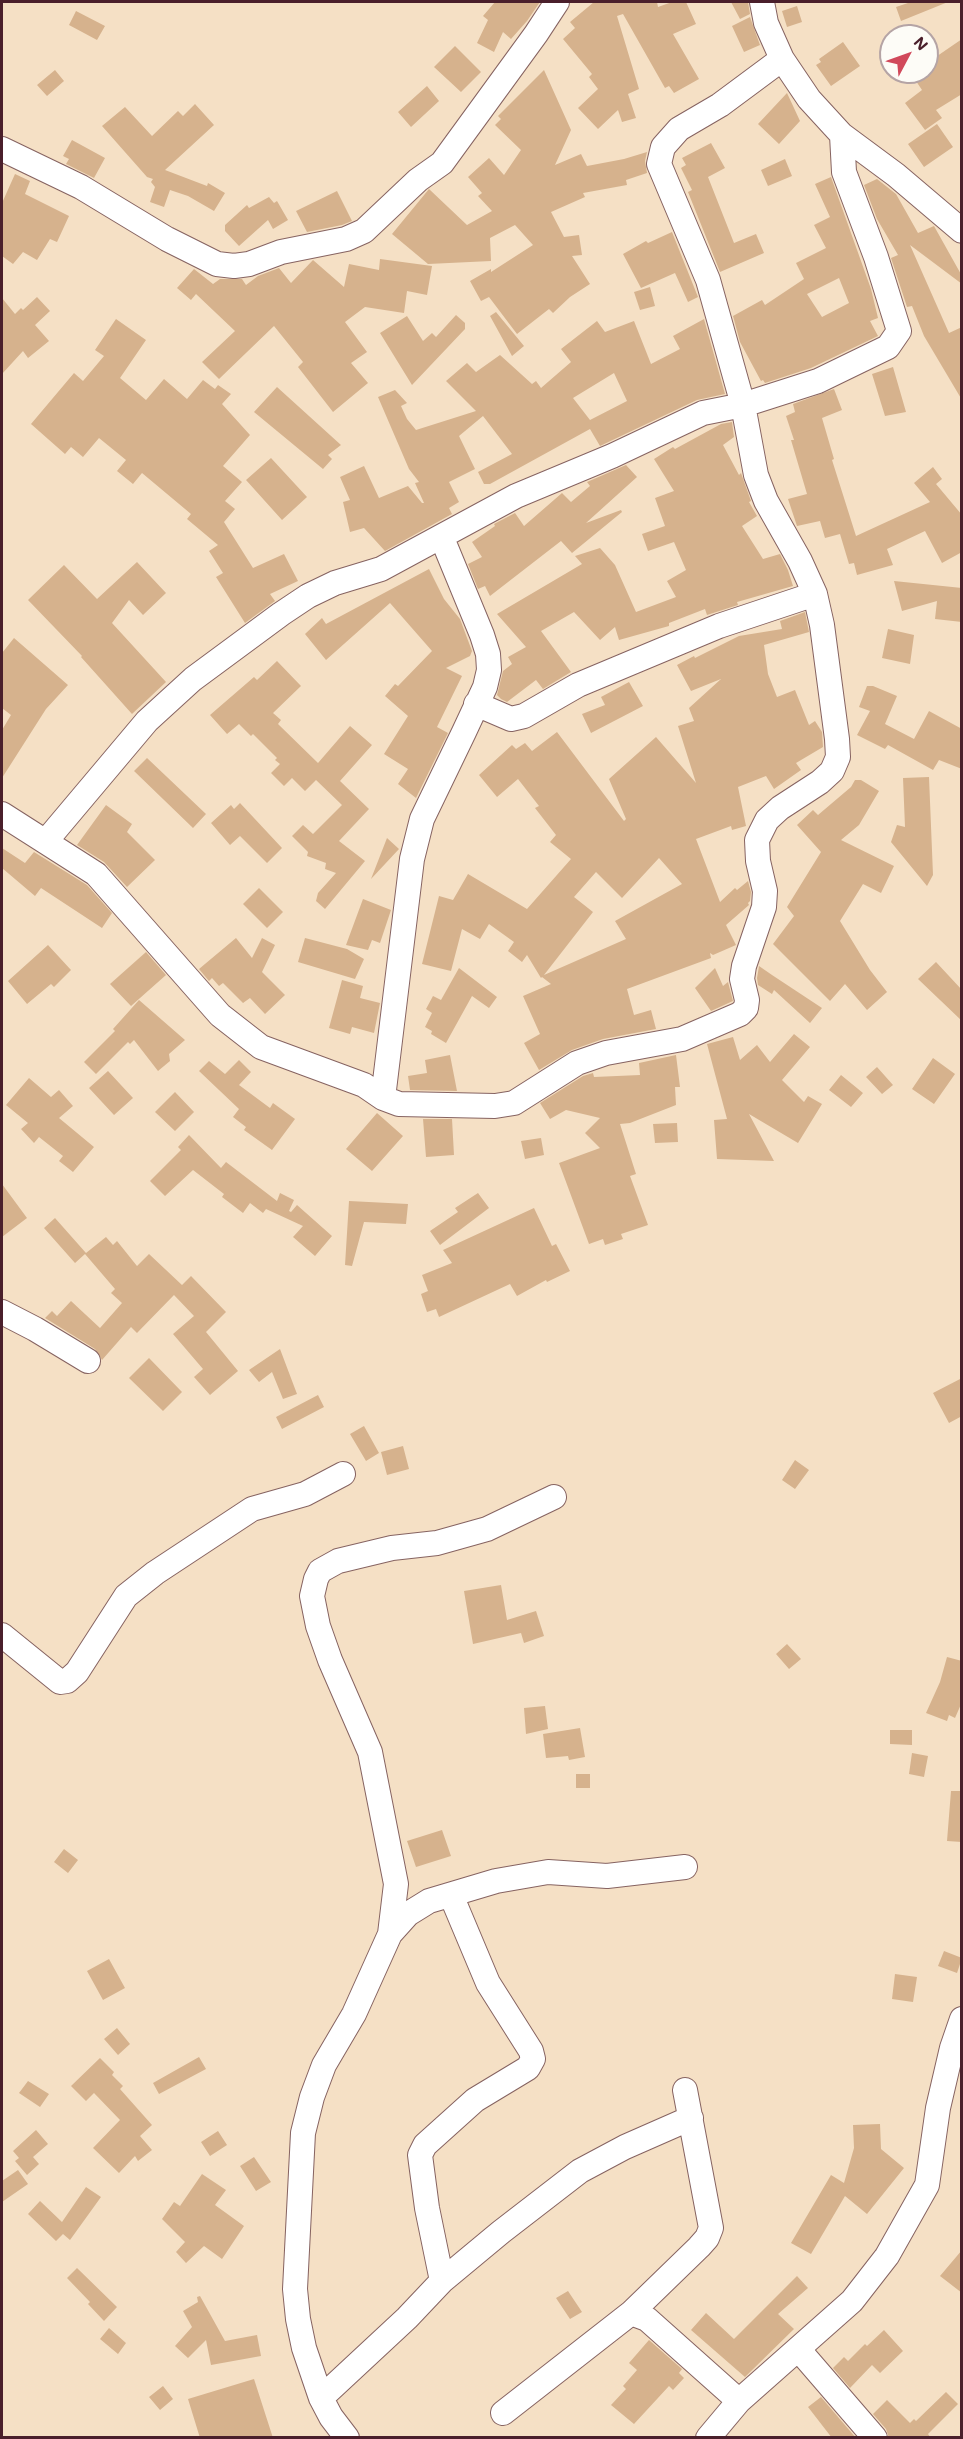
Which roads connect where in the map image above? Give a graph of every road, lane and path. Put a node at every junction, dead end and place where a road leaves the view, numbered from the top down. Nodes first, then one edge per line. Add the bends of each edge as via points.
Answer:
1 (557, 2) edge
2 (762, 2) edge
3 (782, 59) junction
4 (842, 135) junction
5 (3, 152) edge
6 (962, 231) edge
7 (743, 405) junction
8 (442, 538) junction
9 (815, 594) junction
10 (477, 704) junction
11 (2, 814) edge
12 (46, 841) junction
13 (383, 1098) junction
14 (2, 1312) edge
15 (88, 1361) dead end
16 (343, 1474) dead end
17 (554, 1497) dead end
18 (2, 1635) edge
19 (685, 1867) dead end
20 (451, 1895) junction
21 (390, 1934) junction
22 (962, 2019) edge
23 (685, 2090) dead end
24 (690, 2118) junction
25 (442, 2281) junction
26 (632, 2313) junction
27 (799, 2350) junction
28 (321, 2398) junction
29 (739, 2401) junction
30 (503, 2413) dead end
31 (347, 2438) edge
32 (708, 2438) edge
33 (875, 2438) edge

1 - 5 street via 442,163 410,186 364,231 346,239 281,252 249,264 218,264 167,239 81,187
2 - 3 street via 766,23
3 - 4 street via 809,99
3 - 7 street via 720,105 679,129 663,147 659,164 708,280
4 - 6 street
4 - 7 street via 844,172 899,331 888,347 818,381
7 - 8 street via 703,413 516,496
7 - 9 street via 756,476 765,501
8 - 10 street via 488,654 489,670
8 - 12 street via 381,569 308,596 193,679 147,721
9 - 10 street via 719,626 578,685 524,716 511,719
9 - 13 street via 838,757 832,771 820,782 767,820 757,840 764,907 743,972 746,1008 741,1014 682,1039 606,1053 577,1063 514,1103 399,1104
10 - 13 street via 422,819 412,859
11 - 12 street
12 - 13 street via 96,874 220,1015 261,1047 363,1085
14 - 15 street
16 - 18 street via 305,1494 252,1509 155,1573 126,1596 77,1672 67,1681 60,1682
17 - 21 street via 487,1529 437,1543 392,1548 338,1561 326,1566 316,1579 312,1596 318,1626 370,1752 396,1884
19 - 20 street via 608,1876 548,1872 496,1881
20 - 21 street via 418,1907
20 - 25 street via 488,1983 533,2059 528,2067 475,2100 426,2145 420,2156
21 - 28 street via 354,2014 324,2065 303,2133 295,2289 304,2348
22 - 27 street via 938,2108 927,2184 887,2256 834,2319
23 - 24 street
24 - 25 street via 580,2171
24 - 26 street via 711,2228 699,2247
25 - 28 street
26 - 29 street via 647,2319
26 - 30 street
27 - 29 street
27 - 33 street
28 - 31 street
29 - 32 street

